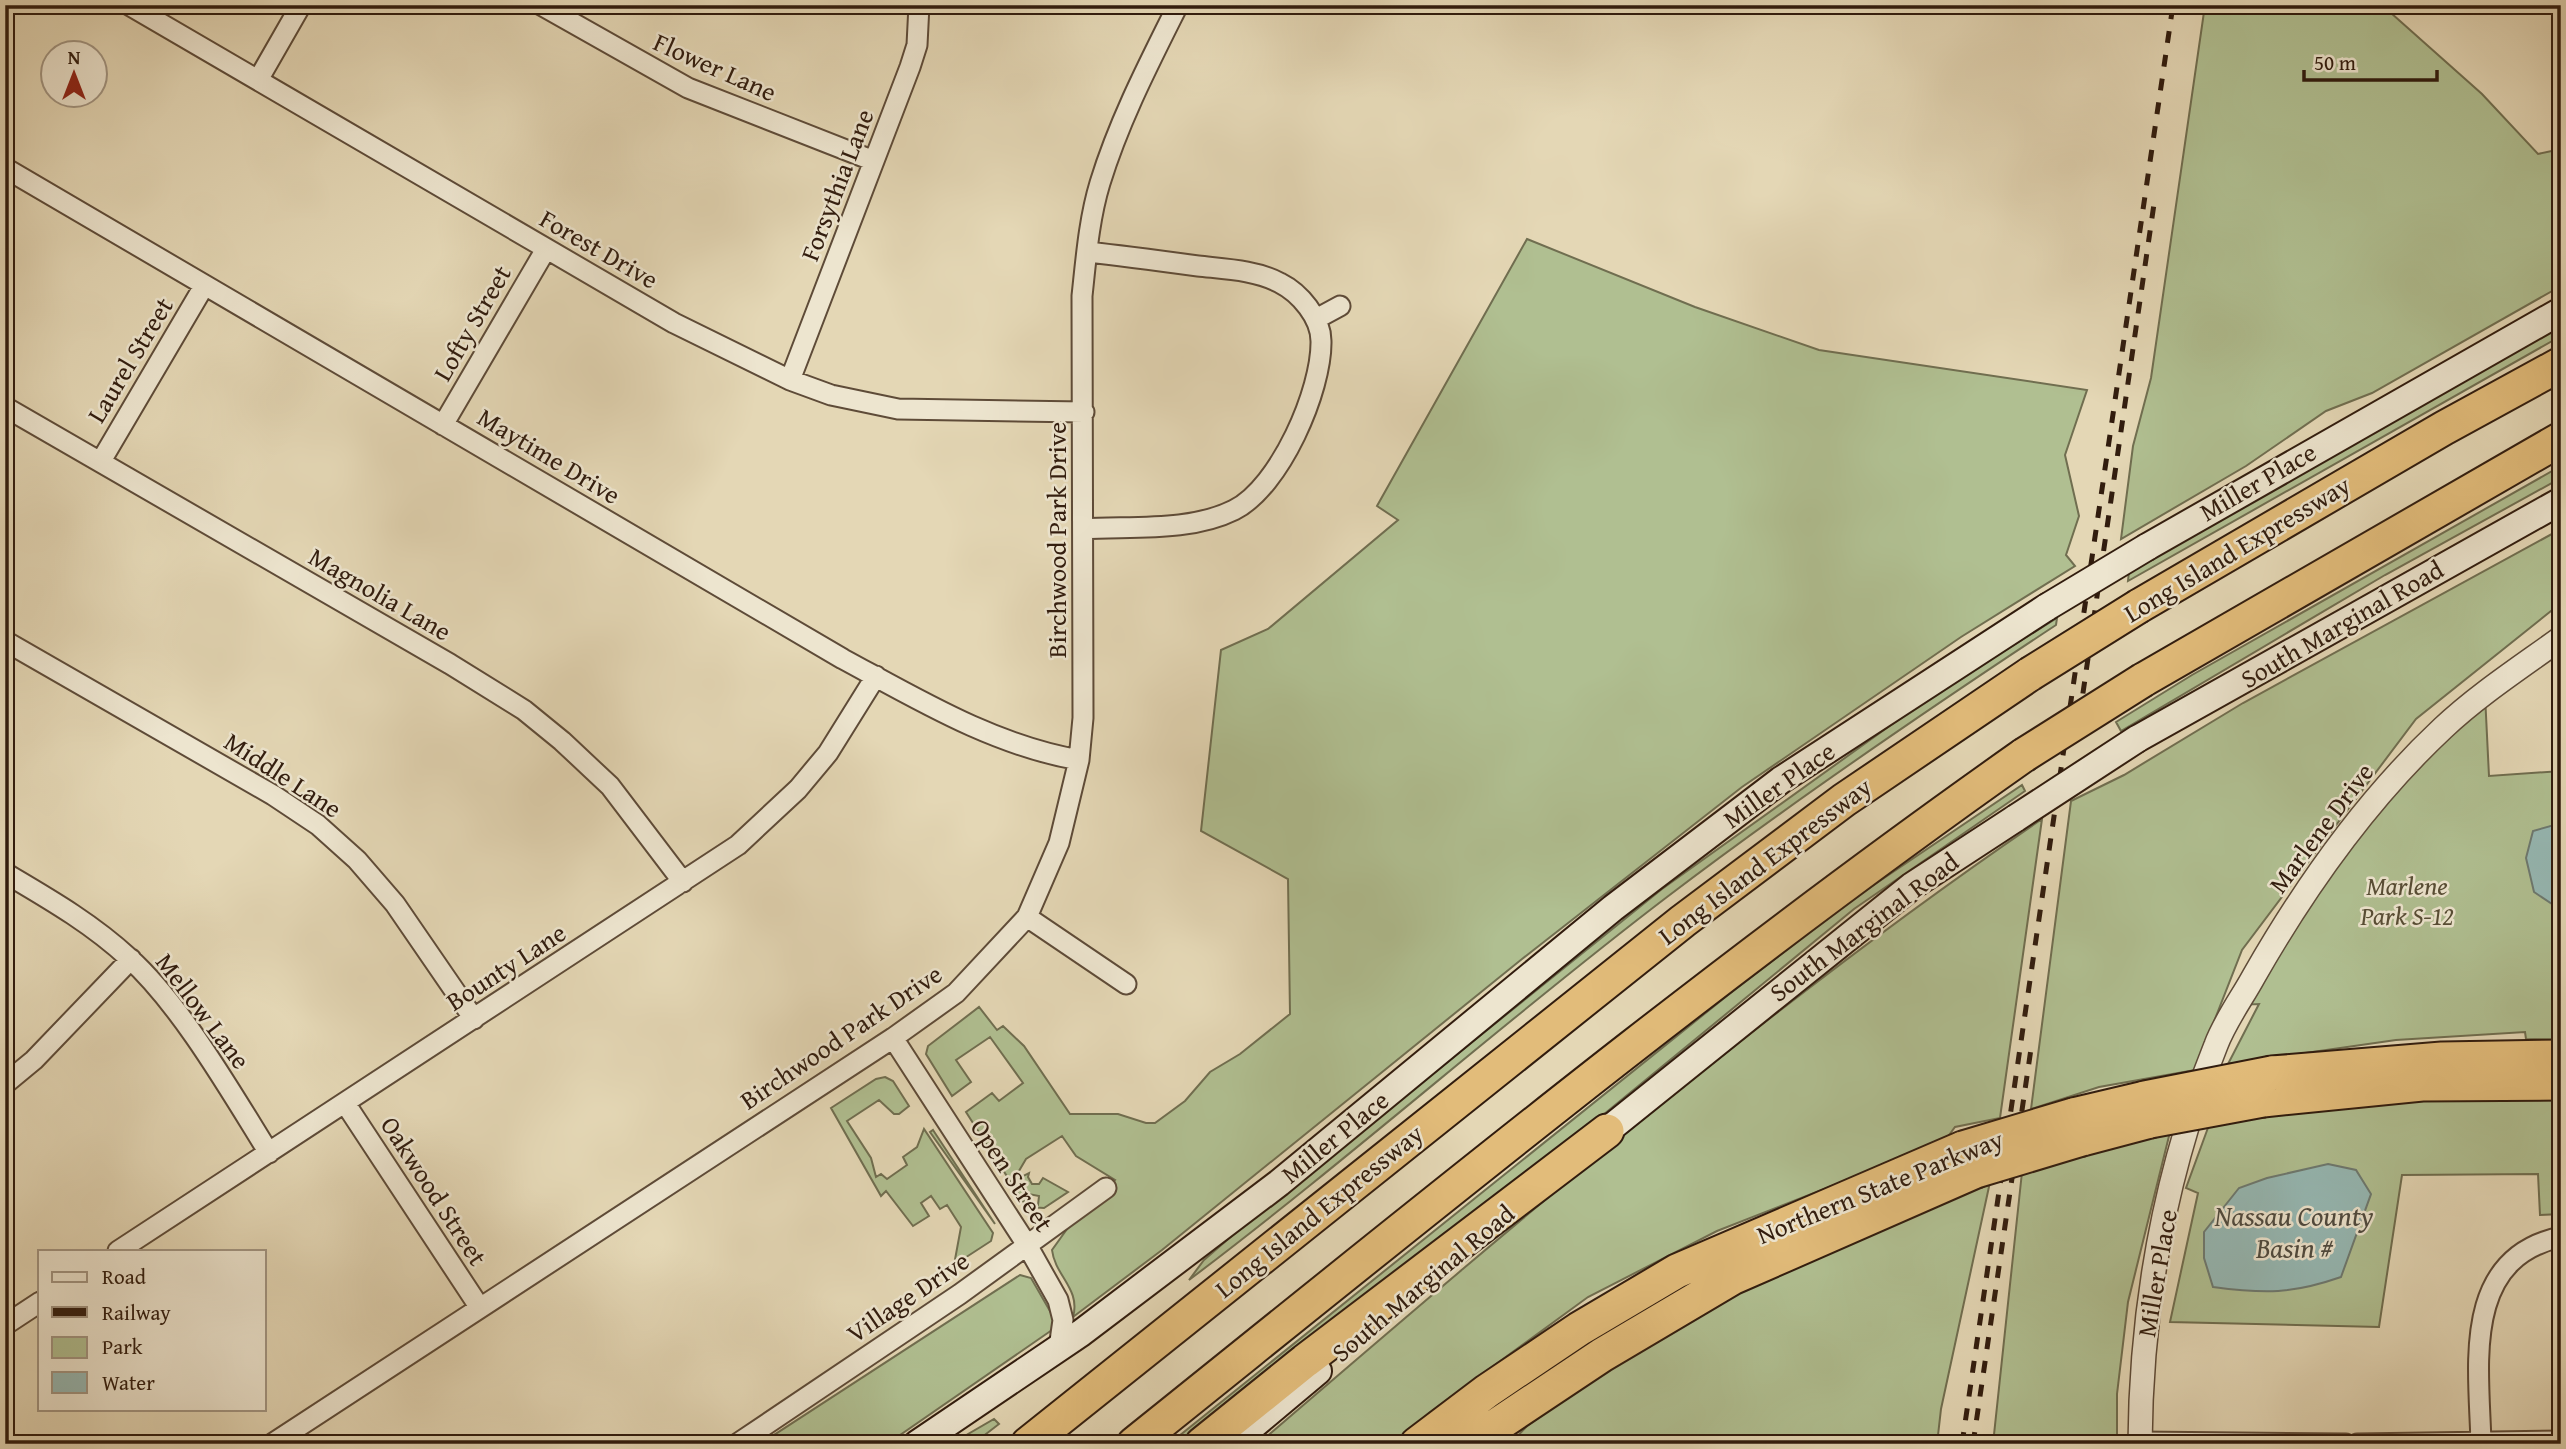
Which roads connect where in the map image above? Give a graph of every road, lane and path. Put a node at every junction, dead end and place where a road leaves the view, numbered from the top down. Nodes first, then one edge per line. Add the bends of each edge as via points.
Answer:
1 (129, 5) edge
2 (302, 5) edge
3 (541, 5) edge
4 (919, 5) edge
5 (1178, 5) edge
6 (258, 80) junction
7 (874, 161) junction
8 (5, 168) edge
9 (546, 249) junction
10 (1087, 251) junction
11 (204, 286) junction
12 (1340, 306) dead end
13 (2561, 311) edge
14 (1316, 319) junction
15 (2561, 364) edge
16 (790, 380) junction
17 (5, 407) edge
18 (1084, 412) junction
19 (443, 425) junction
20 (2561, 439) edge
21 (101, 461) junction
22 (2561, 501) edge
23 (1083, 529) junction
24 (2561, 638) edge
25 (5, 641) edge
26 (876, 677) junction
27 (1079, 760) junction
28 (5, 873) edge
29 (683, 883) junction
30 (1027, 917) junction
31 (131, 959) junction
32 (1126, 984) dead end
33 (474, 1019) junction
34 (893, 1038) junction
35 (2561, 1057) edge
36 (2561, 1083) edge
37 (5, 1084) edge
38 (2268, 1086) junction
39 (345, 1103) junction
40 (2195, 1105) joint
41 (1607, 1130) junction
42 (269, 1153) junction
43 (1969, 1159) junction
44 (1106, 1188) dead end
45 (2561, 1237) edge
46 (1027, 1245) junction
47 (120, 1250) edge
48 (38, 1303) edge
49 (480, 1308) junction
50 (5, 1325) edge
51 (1059, 1348) junction
52 (1075, 1406) junction
53 (1491, 1434) edge
54 (2561, 1441) edge
55 (2140, 1443) edge
56 (2481, 1443) edge
57 (272, 1444) edge
58 (737, 1444) edge
59 (917, 1444) edge
60 (1020, 1444) edge
61 (1028, 1444) edge
62 (1134, 1444) edge
63 (1202, 1444) edge
64 (1231, 1444) edge
65 (1417, 1444) edge
66 (1462, 1444) edge
67 (2346, 1444) edge
68 (2357, 1444) edge

1 - 6 street, Forest Drive
2 - 6 street
3 - 7 street, Flower Lane via 688,88
4 - 7 street, Forsythia Lane via 914,56
5 - 10 street, Birchwood Park Drive via 1122,123 1099,185
6 - 9 street, Forest Drive
7 - 16 street, Forsythia Lane
8 - 11 street, Maytime Drive
9 - 16 street, Forest Drive via 674,323
9 - 19 street, Lofty Street
10 - 14 street via 1249,272 1280,283 1305,303
10 - 18 street, Birchwood Park Drive via 1082,296
11 - 19 street, Maytime Drive
11 - 21 street, Laurel Street
12 - 14 street
13 - 51 main road, Miller Place, bridge via 2047,607 1781,780 1681,854 1279,1183
14 - 23 street via 1321,339 1317,376 1283,456 1265,485 1248,500 1204,523
15 - 52 highway, Long Island Expressway, bridge via 2139,606 1844,800 1683,921
16 - 18 street, Forest Drive via 831,395 898,409
17 - 21 street, Magnolia Lane
18 - 23 street, Birchwood Park Drive
19 - 26 street, Maytime Drive
20 - 62 highway, bridge via 2143,680 2024,755 1869,864 1724,973
21 - 29 street, Magnolia Lane via 524,710 610,786
22 - 41 main road, South Marginal Road, bridge via 2137,739 2017,818 1902,894
23 - 27 street, Birchwood Park Drive
24 - 40 street, Marlene Drive via 2445,726 2339,843 2283,927 2217,1043
25 - 33 street, Middle Lane via 318,825 395,904
26 - 27 street, Maytime Drive via 1007,741
26 - 29 street, Bounty Lane via 828,753 798,789 738,845
27 - 30 street, Birchwood Park Drive via 1059,843
28 - 31 street, Mellow Lane via 66,909
29 - 33 street, Bounty Lane
30 - 32 street
30 - 34 street, Birchwood Park Drive via 956,993
31 - 37 street
31 - 42 street, Mellow Lane via 168,1000
33 - 39 street, Bounty Lane
34 - 46 street, Open Street
34 - 49 street, Birchwood Park Drive
35 - 38 highway, Northern State Parkway via 2442,1059
36 - 38 highway, Northern State Parkway
38 - 43 highway, Northern State Parkway, bridge via 2078,1127
39 - 42 street, Bounty Lane
39 - 49 street, Oakwood Street
40 - 55 street, Miller Place via 2152,1274 2141,1368
41 - 63 highway
41 - 64 main road, South Marginal Road
42 - 47 street, Bounty Lane
43 - 53 highway, Northern State Parkway via 1732,1278 1602,1355
43 - 65 highway, Northern State Parkway via 1676,1271 1578,1329
44 - 46 street, Village Drive
45 - 56 street via 2540,1242 2508,1265 2483,1308 2478,1341
46 - 51 street, Open Street via 1058,1300 1063,1320
46 - 58 street, Village Drive
48 - 50 street
49 - 57 street, Birchwood Park Drive
51 - 59 main road, Miller Place
52 - 60 highway
52 - 61 highway, Long Island Expressway
53 - 66 highway, Northern State Parkway
54 - 56 street
55 - 67 street
56 - 68 street

